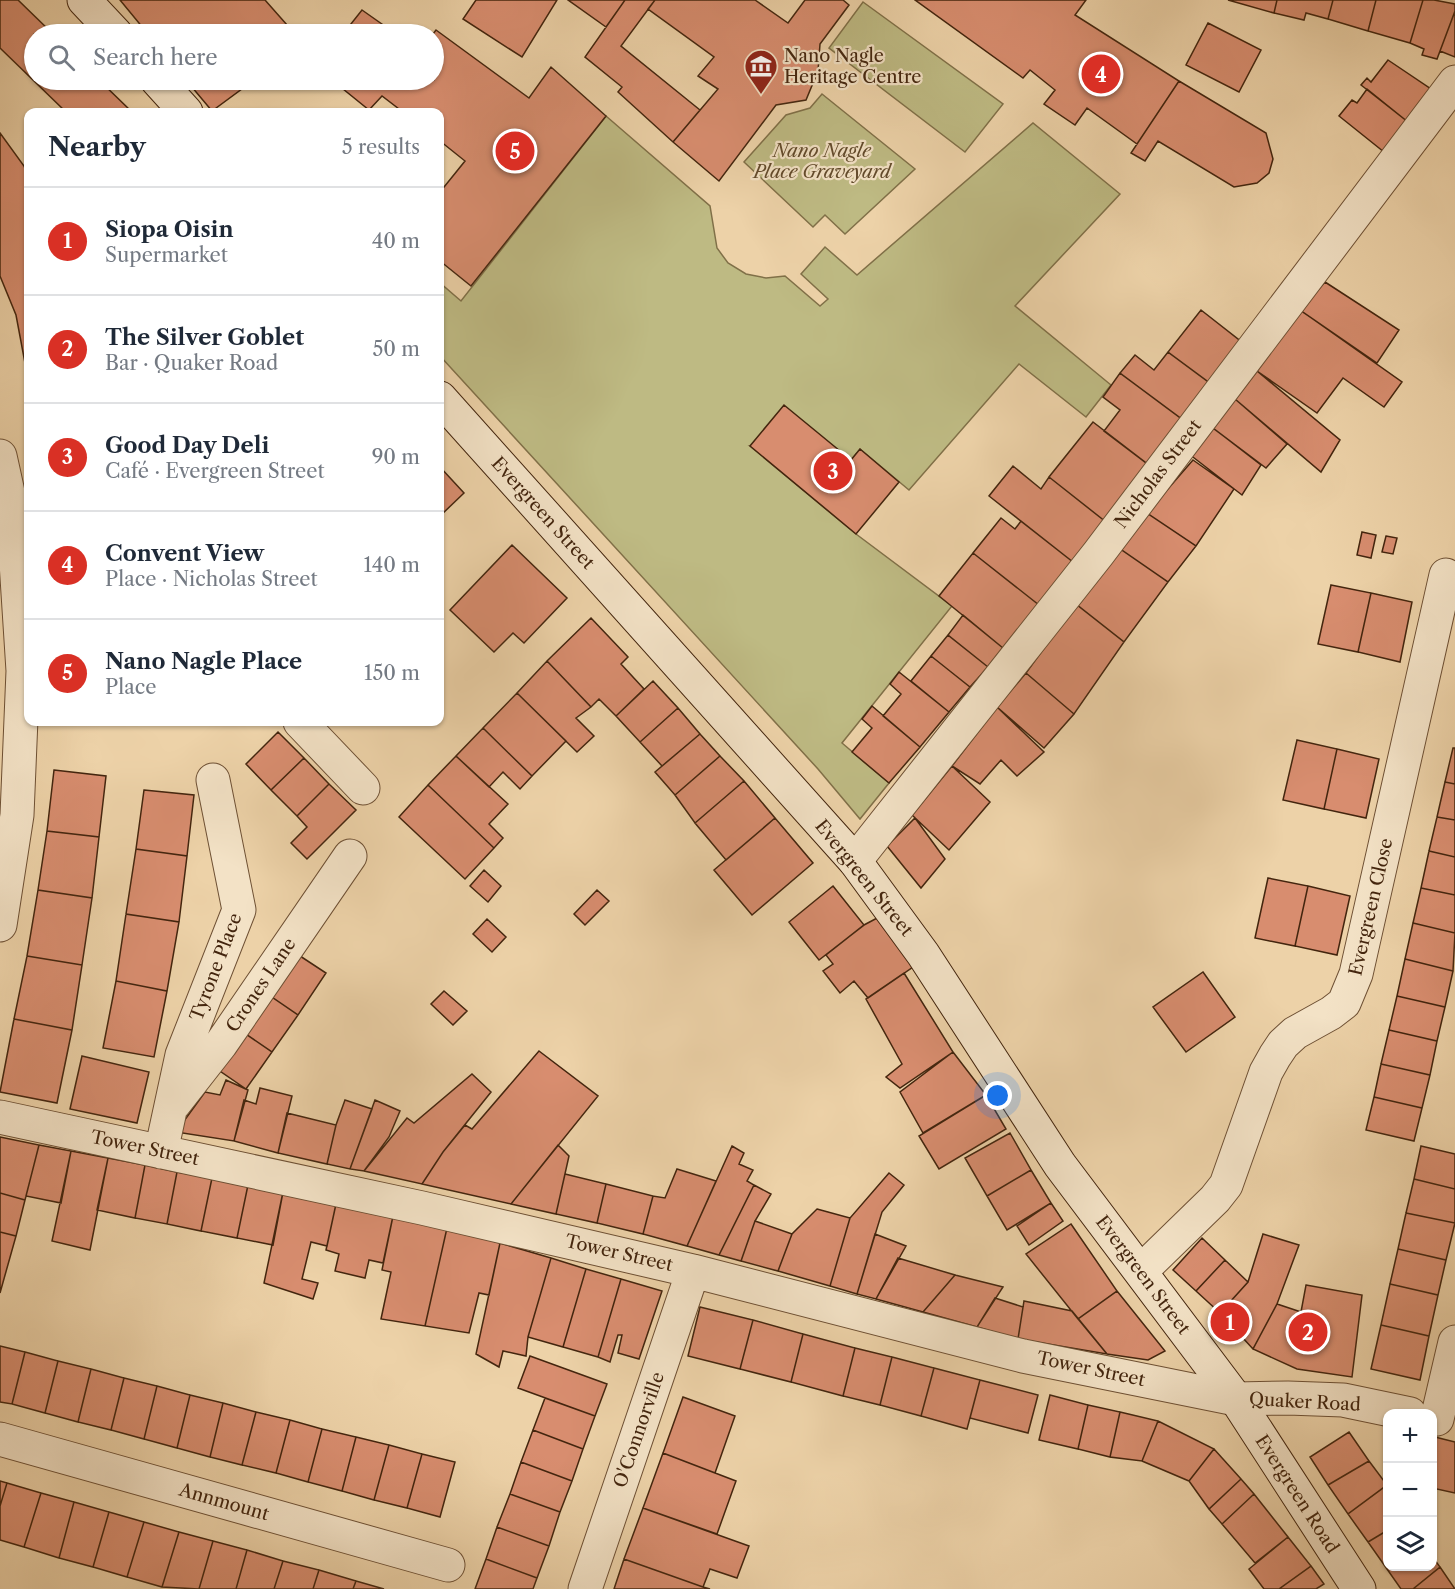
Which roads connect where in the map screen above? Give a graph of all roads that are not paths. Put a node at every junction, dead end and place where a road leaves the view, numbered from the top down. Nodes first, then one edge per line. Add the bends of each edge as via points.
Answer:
1 (84, 0) edge
2 (107, 24) edge
3 (1455, 82) edge
4 (166, 90) edge
5 (182, 108) edge
6 (444, 402) edge
7 (0, 456) edge
8 (21, 513) edge
9 (1446, 575) dead end
10 (304, 726) edge
11 (213, 780) dead end
12 (363, 788) dead end
13 (350, 856) dead end
14 (855, 861) junction
15 (0, 925) edge
16 (168, 1111) junction
17 (0, 1117) edge
18 (160, 1152) junction
19 (693, 1270) junction
20 (1141, 1271) junction
21 (1455, 1342) edge
22 (1236, 1399) junction
23 (1388, 1409) edge
24 (1436, 1409) edge
25 (0, 1439) edge
26 (448, 1565) dead end
27 (585, 1589) edge
28 (1359, 1589) edge

1 - 2 street
3 - 14 street, Nicholas Street via 1098,554
4 - 5 street
6 - 14 street, Evergreen Street
7 - 8 street
8 - 15 street via 23,671 17,815
9 - 20 street, Evergreen Close via 1351,988 1344,1003 1283,1044 1266,1072 1226,1185
10 - 12 street
11 - 16 street, Tyrone Place via 239,910 182,1055
13 - 16 street, Crones Lane via 221,1044
14 - 20 street, Evergreen Street via 923,954 1060,1166
16 - 18 street, Tyrone Place
17 - 18 street, Tower Street
18 - 19 street, Tower Street
19 - 22 street, Tower Street via 1023,1356
19 - 27 street, O'Connorville
20 - 22 street, Evergreen Street
21 - 24 street
22 - 23 street, Quaker Road via 1343,1400
22 - 28 street, Evergreen Road
25 - 26 street, Annmount

